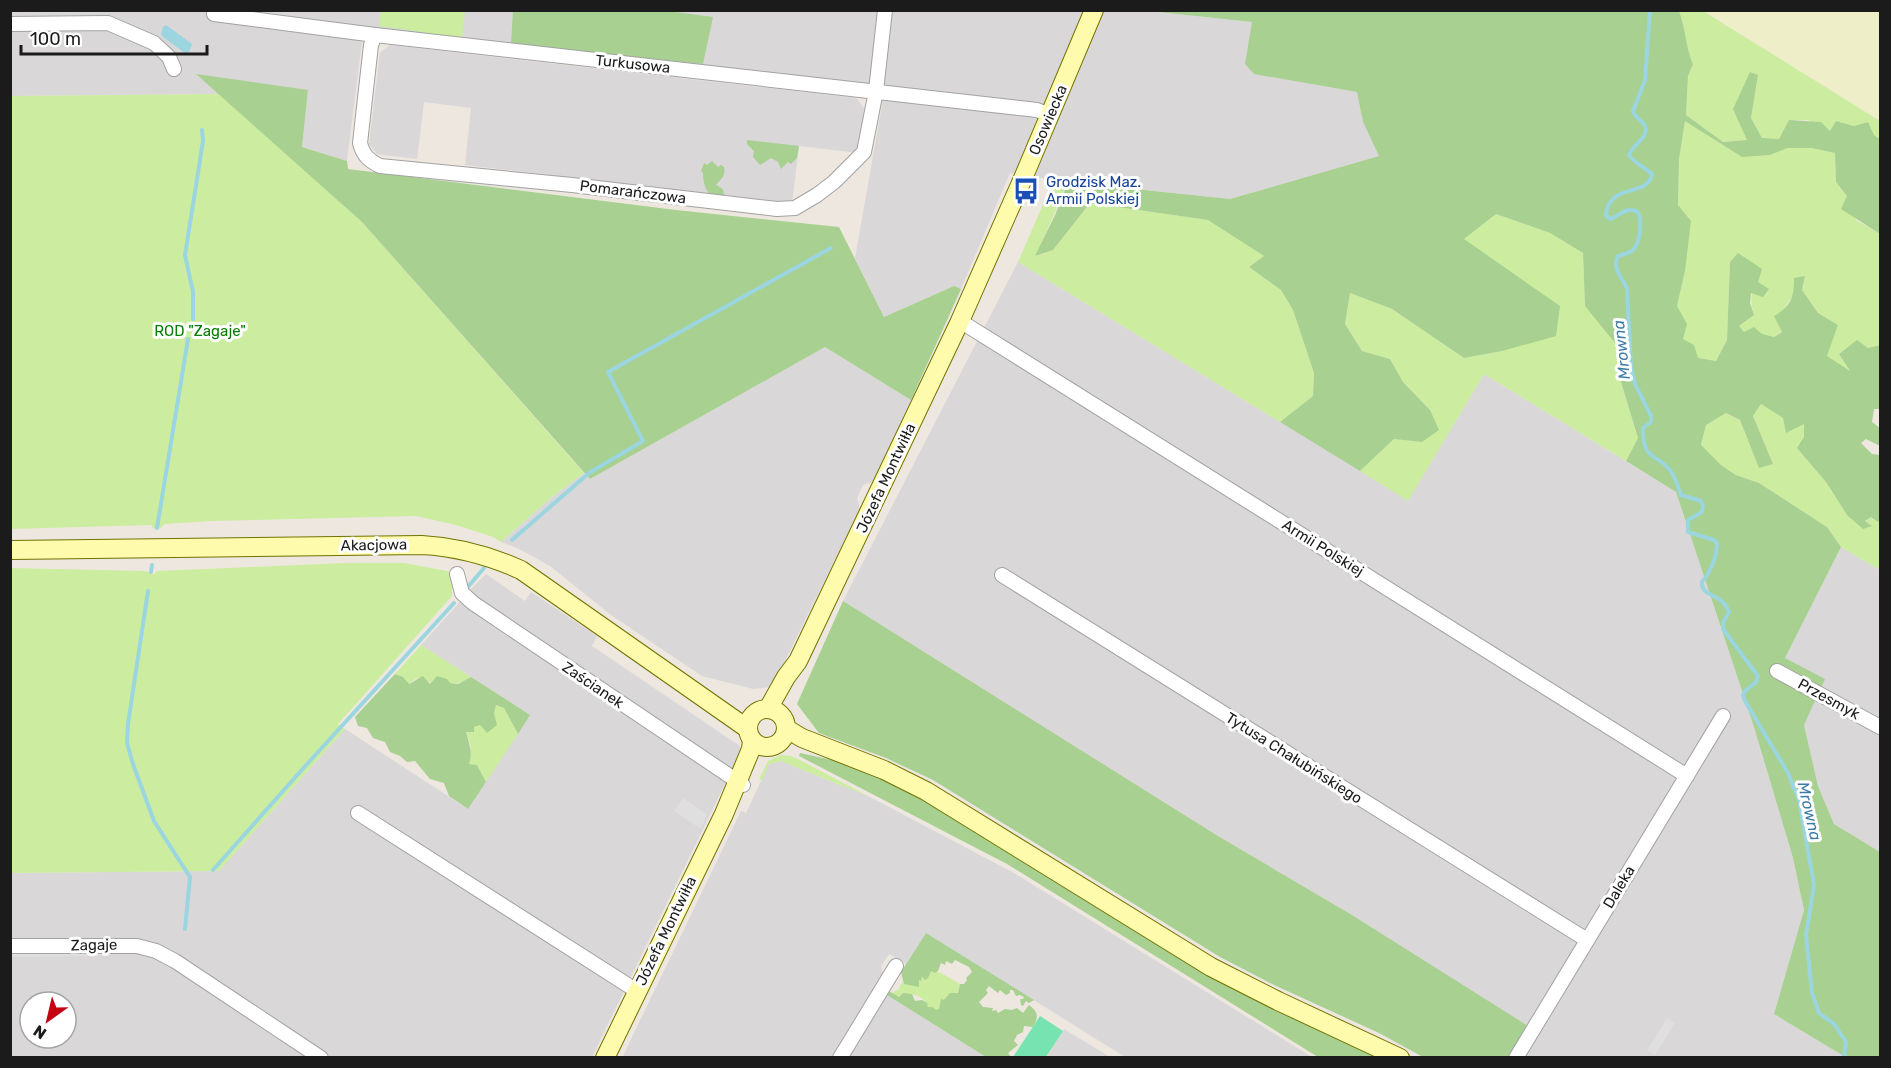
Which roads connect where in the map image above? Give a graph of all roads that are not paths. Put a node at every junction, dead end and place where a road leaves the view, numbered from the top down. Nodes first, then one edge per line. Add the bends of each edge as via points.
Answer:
1 (885, 10) edge
2 (1094, 10) edge
3 (214, 14) dead end
4 (10, 24) edge
5 (375, 35) junction
6 (174, 69) dead end
7 (876, 91) junction
8 (1050, 115) junction
9 (972, 294) joint
10 (960, 321) junction
11 (10, 550) edge
12 (457, 574) dead end
13 (1002, 576) dead end
14 (1777, 671) dead end
15 (1724, 716) dead end
16 (1881, 727) edge
17 (767, 729) junction
18 (1687, 776) junction
19 (740, 783) junction
20 (358, 813) dead end
21 (1587, 940) junction
22 (10, 946) edge
23 (896, 966) dead end
24 (637, 991) junction
25 (321, 1058) edge
26 (605, 1058) edge
27 (840, 1058) edge
28 (1400, 1058) edge
29 (1516, 1058) edge

1 - 7 street, Pomarańczowa
2 - 8 street, Osowiecka
3 - 5 street, Turkusowa
4 - 6 street via 108,23 154,43 169,57
5 - 7 street, Turkusowa
5 - 7 street, Pomarańczowa via 360,143 370,161 380,165 795,208 834,182 864,152
7 - 8 street, Turkusowa via 1037,110
8 - 9 street, Osowiecka
9 - 10 street, Józefa Montwiłła
10 - 17 street, Józefa Montwiłła
10 - 18 street, Armii Polskiej
11 - 17 street, Akacjowa via 422,545 470,550 521,570 719,710 741,722
12 - 19 street, Zaścianek via 462,593 473,603
13 - 21 street, Tytusa Chałubińskiego
14 - 16 street, Przesmyk
15 - 18 street, Daleka
17 - 19 street, Józefa Montwiłła via 761,754
17 - 28 street, Akacjowa via 884,770 926,791 1211,967
18 - 21 street, Daleka
19 - 24 street, Józefa Montwiłła
20 - 24 street
21 - 29 street, Daleka
22 - 25 street, Zagaje via 137,946 156,951
23 - 27 street
24 - 26 street, Józefa Montwiłła

